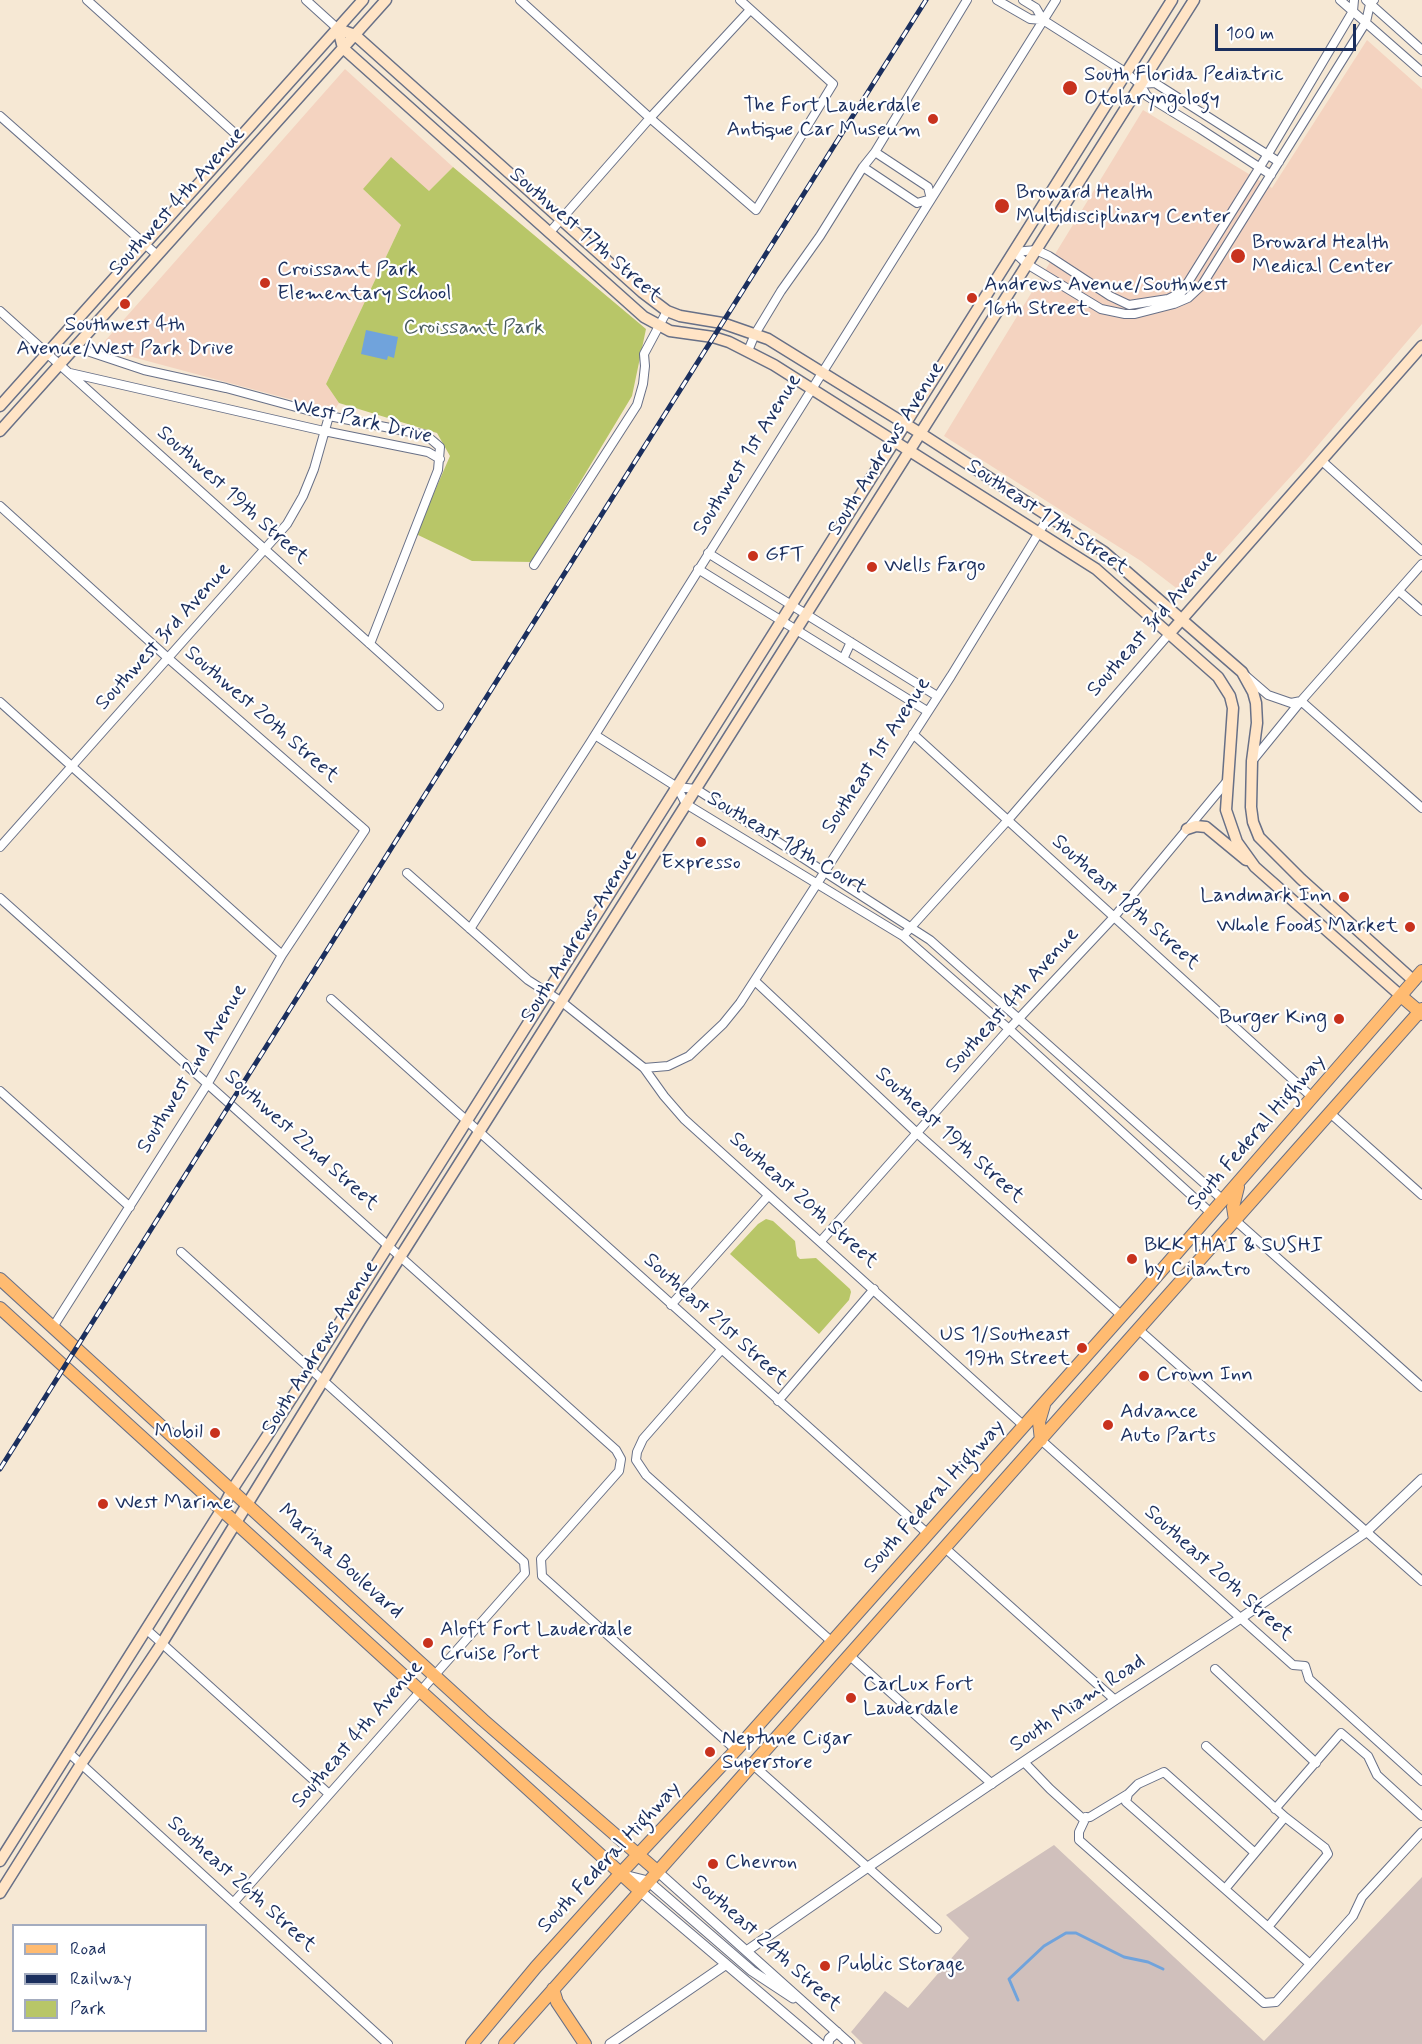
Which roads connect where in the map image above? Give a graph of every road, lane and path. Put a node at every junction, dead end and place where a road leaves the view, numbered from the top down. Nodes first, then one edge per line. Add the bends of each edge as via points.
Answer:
1 (87, 0) edge
2 (306, 0) edge
3 (363, 0) edge
4 (386, 0) edge
5 (520, 0) edge
6 (740, 0) edge
7 (967, 0) edge
8 (997, 0) edge
9 (1023, 0) edge
10 (1056, 0) edge
11 (1172, 0) edge
12 (1194, 0) edge
13 (1340, 0) edge
14 (1354, 0) edge
15 (1370, 1) edge
16 (750, 10) junction
17 (1353, 10) junction
18 (1043, 20) junction
19 (1366, 22) junction
20 (338, 28) junction
21 (355, 35) junction
22 (343, 48) junction
23 (1422, 50) edge
24 (1125, 72) junction
25 (1422, 72) edge
26 (1140, 84) junction
27 (1304, 93) junction
28 (1316, 100) junction
29 (1207, 115) junction
30 (0, 116) edge
31 (650, 118) junction
32 (1199, 128) junction
33 (240, 138) junction
34 (875, 152) junction
35 (1268, 154) junction
36 (1279, 162) junction
37 (863, 166) junction
38 (1259, 168) junction
39 (1270, 175) junction
40 (931, 199) junction
41 (561, 218) junction
42 (550, 232) junction
43 (145, 245) junction
44 (1036, 250) junction
45 (1014, 252) junction
46 (156, 254) junction
47 (1027, 264) junction
48 (1185, 295) junction
49 (0, 311) edge
50 (667, 311) junction
51 (659, 326) junction
52 (755, 334) junction
53 (1422, 346) edge
54 (75, 347) junction
55 (748, 351) junction
56 (47, 354) junction
57 (64, 369) junction
58 (822, 372) junction
59 (811, 389) junction
60 (0, 406) edge
61 (329, 416) junction
62 (906, 424) junction
63 (0, 431) edge
64 (324, 431) junction
65 (920, 433) junction
66 (895, 441) junction
67 (909, 451) junction
68 (440, 459) junction
69 (1322, 461) junction
70 (0, 506) edge
71 (1049, 516) junction
72 (1038, 532) junction
73 (265, 550) junction
74 (1422, 550) edge
75 (708, 553) junction
76 (1422, 564) edge
77 (534, 565) dead end
78 (698, 568) junction
79 (1399, 591) junction
80 (792, 605) junction
81 (1422, 611) edge
82 (806, 614) junction
83 (782, 621) junction
84 (1182, 621) junction
85 (796, 630) junction
86 (1169, 634) junction
87 (851, 642) junction
88 (370, 644) junction
89 (169, 659) junction
90 (843, 659) junction
91 (1242, 672) junction
92 (937, 696) junction
93 (1301, 701) junction
94 (0, 702) edge
95 (440, 706) dead end
96 (927, 711) junction
97 (913, 734) junction
98 (595, 735) junction
99 (1252, 761) junction
100 (71, 766) junction
101 (1228, 780) junction
102 (677, 787) junction
103 (696, 789) junction
104 (686, 804) junction
105 (1422, 808) edge
106 (1008, 820) junction
107 (1187, 829) junction
108 (364, 830) joint
109 (0, 848) edge
110 (1255, 867) junction
111 (824, 870) junction
112 (407, 873) dead end
113 (816, 884) junction
114 (0, 898) edge
115 (1324, 900) junction
116 (1310, 916) junction
117 (1114, 917) junction
118 (911, 926) junction
119 (470, 929) junction
120 (903, 936) junction
121 (282, 954) junction
122 (1420, 980) edge
123 (755, 981) junction
124 (547, 993) junction
125 (1401, 996) junction
126 (332, 999) dead end
127 (562, 1002) junction
128 (1421, 1012) edge
129 (1019, 1019) junction
130 (1009, 1029) junction
131 (644, 1068) junction
132 (208, 1083) junction
133 (0, 1091) edge
134 (1313, 1098) junction
135 (1330, 1113) junction
136 (467, 1120) junction
137 (480, 1132) junction
138 (918, 1134) junction
139 (1239, 1183) junction
140 (1422, 1195) edge
141 (768, 1196) junction
142 (1223, 1200) junction
143 (130, 1207) junction
144 (1212, 1214) junction
145 (1235, 1220) junction
146 (1218, 1240) junction
147 (821, 1242) junction
148 (389, 1244) junction
149 (182, 1252) dead end
150 (401, 1255) junction
151 (0, 1279) edge
152 (874, 1289) junction
153 (671, 1305) junction
154 (0, 1308) edge
155 (1122, 1316) junction
156 (53, 1327) junction
157 (1138, 1329) junction
158 (24, 1330) junction
159 (721, 1350) junction
160 (310, 1370) junction
161 (324, 1379) junction
162 (1422, 1387) edge
163 (778, 1401) junction
164 (1046, 1401) junction
165 (1024, 1426) junction
166 (1041, 1440) junction
167 (1023, 1458) junction
168 (1422, 1479) edge
169 (232, 1490) junction
170 (248, 1505) junction
171 (222, 1509) junction
172 (236, 1521) junction
173 (1366, 1532) junction
174 (928, 1534) junction
175 (945, 1548) junction
176 (1422, 1581) edge
177 (1240, 1618) junction
178 (848, 1624) junction
179 (146, 1629) junction
180 (832, 1642) junction
181 (162, 1643) junction
182 (849, 1655) junction
183 (1215, 1669) dead end
184 (832, 1674) junction
185 (435, 1675) junction
186 (420, 1691) junction
187 (1115, 1700) junction
188 (1206, 1746) dead end
189 (736, 1750) junction
190 (68, 1752) junction
191 (1024, 1762) junction
192 (1316, 1763) junction
193 (81, 1764) junction
194 (752, 1764) junction
195 (1422, 1780) edge
196 (992, 1784) junction
197 (329, 1794) junction
198 (1128, 1794) junction
199 (1275, 1809) junction
200 (1422, 1816) edge
201 (1086, 1817) junction
202 (1285, 1817) junction
203 (1422, 1832) edge
204 (1255, 1853) junction
205 (639, 1854) junction
206 (0, 1861) edge
207 (868, 1867) junction
208 (657, 1871) junction
209 (620, 1874) junction
210 (644, 1886) junction
211 (1225, 1889) junction
212 (0, 1893) edge
213 (234, 1902) junction
214 (1268, 1927) junction
215 (938, 1929) dead end
216 (748, 1950) junction
217 (1310, 1964) junction
218 (725, 1965) junction
219 (553, 1989) junction
220 (817, 2014) junction
221 (837, 2032) junction
222 (388, 2044) edge
223 (472, 2044) edge
224 (504, 2044) edge
225 (585, 2044) edge
226 (610, 2044) edge
227 (820, 2044) edge
228 (828, 2044) edge
229 (850, 2044) edge

1 - 33 street
2 - 20 street, Southwest 17th Street
3 - 20 main road, Southwest 4th Avenue
4 - 21 main road, Southwest 4th Avenue
5 - 31 street
6 - 16 street
7 - 34 street
8 - 18 street via 1030,19
9 - 18 street via 1036,8
10 - 18 street, Southwest 1st Avenue
11 - 24 main road, South Andrews Avenue
12 - 26 main road, South Andrews Avenue
13 - 17 street
14 - 17 street
15 - 19 street
15 - 23 street
16 - 31 street
16 - 31 street via 832,84 756,210
17 - 19 street
17 - 27 street
18 - 24 street
18 - 40 street, Southwest 1st Avenue
19 - 25 street
19 - 28 street
20 - 21 main road, Southwest 17th Street
20 - 22 main road
20 - 33 main road, Southwest 4th Avenue
21 - 22 main road, Southwest 4th Avenue
21 - 41 main road, Southwest 17th Street
22 - 42 main road, Southwest 17th Street
22 - 46 main road, Southwest 4th Avenue
24 - 26 street
24 - 45 main road, South Andrews Avenue
26 - 29 street via 1155,83
26 - 32 street via 1147,96
26 - 44 main road, South Andrews Avenue
27 - 28 street
27 - 35 street
28 - 36 street
29 - 32 street
29 - 35 street
30 - 43 street
31 - 41 street
32 - 38 street
33 - 43 main road, Southwest 4th Avenue
34 - 37 street
34 - 40 street via 928,187
35 - 36 street
35 - 38 street
36 - 39 street
37 - 40 street via 917,202
37 - 52 street
38 - 39 street
38 - 48 street
39 - 48 street via 1202,285
40 - 58 street, Southwest 1st Avenue
41 - 42 street
41 - 50 main road, Southwest 17th Street
42 - 51 main road, Southwest 17th Street
43 - 46 street
43 - 56 main road, Southwest 4th Avenue
44 - 45 street
44 - 47 main road, South Andrews Avenue
44 - 48 street via 1123,303 1139,304
45 - 47 street
45 - 62 main road, South Andrews Avenue
46 - 54 main road, Southwest 4th Avenue
47 - 48 street via 1089,304 1112,312 1135,314 1174,304
47 - 65 main road, South Andrews Avenue
49 - 56 street, Southwest 19th Street
50 - 51 street
50 - 52 main road, Southwest 17th Street
51 - 55 main road, Southwest 17th Street via 713,338
51 - 77 street via 644,354 637,405
52 - 55 street
52 - 58 main road, Southwest 17th Street
53 - 69 main road, Southeast 3rd Avenue
54 - 57 main road, Southwest 4th Avenue
54 - 61 street, West Park Drive via 144,370
55 - 59 main road, Southwest 17th Street
56 - 57 street, Southwest 19th Street
56 - 60 main road, Southwest 4th Avenue
57 - 63 main road, Southwest 4th Avenue
57 - 64 street, West Park Drive
57 - 73 street, Southwest 19th Street
58 - 59 street, Southwest 1st Avenue
58 - 62 main road, Southwest 17th Street
59 - 66 main road, Southwest 17th Street
59 - 75 street, Southwest 1st Avenue
61 - 64 street, Southwest 3rd Avenue
61 - 68 street, West Park Drive via 426,435 440,447
62 - 65 main road, Southwest 17th Street
62 - 66 main road, South Andrews Avenue
64 - 68 street, West Park Drive via 428,452
64 - 73 street, Southwest 3rd Avenue via 303,496 287,524
65 - 67 main road, South Andrews Avenue
65 - 71 main road, Southeast 17th Street
66 - 67 main road, Southwest 17th Street
66 - 80 main road, South Andrews Avenue
67 - 72 main road, Southeast 17th Street
67 - 82 main road, South Andrews Avenue
68 - 88 street
69 - 74 street
69 - 84 main road, Southeast 3rd Avenue
70 - 89 street, Southwest 20th Street
71 - 72 street, Southeast 1st Avenue
71 - 84 main road, Southeast 17th Street via 1104,552
72 - 86 main road, Southeast 17th Street via 1096,569
72 - 92 street, Southeast 1st Avenue
73 - 88 street, Southwest 19th Street
73 - 89 street, Southwest 3rd Avenue
75 - 78 street, Southwest 1st Avenue
75 - 80 street
76 - 79 street
78 - 83 street
78 - 98 street, Southwest 1st Avenue
79 - 81 street
79 - 93 street
80 - 82 street
80 - 83 main road, South Andrews Avenue
82 - 85 main road, South Andrews Avenue
82 - 87 street
83 - 85 street
83 - 102 main road, South Andrews Avenue
84 - 86 main road, Southeast 3rd Avenue
84 - 91 main road, Southeast 17th Street
85 - 90 street
85 - 103 main road, South Andrews Avenue
86 - 101 main road, Southeast 17th Street via 1218,677 1230,696 1234,717
86 - 106 street, Southeast 3rd Avenue
87 - 90 street
87 - 92 street
88 - 95 street, Southwest 19th Street
89 - 100 street, Southwest 3rd Avenue
89 - 108 street, Southwest 20th Street
90 - 96 street
91 - 93 street via 1268,695 1291,703
91 - 99 main road, Southeast 17th Street via 1256,703
92 - 96 street, Southeast 1st Avenue
93 - 99 street
93 - 105 street
94 - 100 street
96 - 97 street, Southeast 1st Avenue
97 - 106 street, Southeast 18th Street
97 - 111 street, Southeast 1st Avenue
98 - 102 street
98 - 119 street, Southwest 1st Avenue
99 - 115 main road, Southeast 17th Street via 1251,807 1259,837
100 - 109 street, Southwest 3rd Avenue
100 - 121 street
101 - 107 street, Southeast 4th Avenue
101 - 110 main road, Southeast 17th Street via 1229,825
102 - 103 street, Southeast 18th Court
102 - 104 street, Southeast 18th Court
102 - 124 main road, South Andrews Avenue
103 - 104 main road, South Andrews Avenue
103 - 111 street, Southeast 18th Court
104 - 113 street, Southeast 18th Court
104 - 127 main road, South Andrews Avenue
106 - 117 street, Southeast 18th Street
106 - 118 street, Southeast 3rd Avenue
107 - 110 main road via 1206,827
107 - 117 street, Southeast 4th Avenue
108 - 121 street, Southwest 2nd Avenue
110 - 116 main road, Southeast 17th Street
111 - 113 street, Southeast 1st Avenue
111 - 118 street, Southeast 18th Court
112 - 119 street
113 - 120 street, Southeast 18th Court
113 - 123 street, Southeast 1st Avenue
114 - 132 street, Southwest 22nd Street
115 - 116 main road
115 - 122 main road, Southeast 17th Street
116 - 125 main road, Southeast 17th Street
117 - 129 street, Southeast 4th Avenue
117 - 134 street, Southeast 18th Street
118 - 120 street, Southeast 3rd Avenue
118 - 129 street, Southeast 18th Court
119 - 124 street
120 - 130 street, Southeast 18th Court
121 - 132 street, Southwest 2nd Avenue
122 - 125 main road, South Federal Highway
123 - 131 street, Southeast 1st Avenue via 723,1024 689,1056 668,1066
123 - 138 street, Southeast 19th Street
124 - 127 street
124 - 136 main road, South Andrews Avenue
125 - 128 main road, Southeast 17th Street
125 - 134 main road, South Federal Highway
126 - 136 street, Southeast 21st Street
127 - 131 street, Southeast 20th Street
127 - 137 main road, South Andrews Avenue
128 - 135 main road, South Federal Highway
129 - 130 street, Southeast 4th Avenue
129 - 142 street, Southeast 18th Court
130 - 138 street, Southeast 4th Avenue
130 - 144 street, Southeast 18th Court
131 - 141 street, Southeast 20th Street via 684,1119
132 - 143 street, Southwest 2nd Avenue
132 - 148 street, Southwest 22nd Street
133 - 143 street
134 - 139 main road, South Federal Highway
135 - 140 street
135 - 145 main road, South Federal Highway
136 - 137 street, Southeast 21st Street
136 - 148 main road, South Andrews Avenue
137 - 150 main road, South Andrews Avenue
137 - 153 street, Southeast 21st Street
138 - 147 street, Southeast 4th Avenue
138 - 155 street, Southeast 19th Street
139 - 142 main road, South Federal Highway
139 - 145 main road via 1233,1207
141 - 147 street, Southeast 20th Street
141 - 153 street
142 - 144 main road, South Federal Highway
142 - 146 main road
143 - 156 street, Southwest 2nd Avenue
144 - 155 main road, South Federal Highway
145 - 146 main road, South Federal Highway
145 - 162 street
146 - 157 main road, South Federal Highway
147 - 152 street, Southeast 20th Street
148 - 150 street, Southwest 22nd Street
148 - 160 main road, South Andrews Avenue
149 - 160 street
150 - 161 main road, South Andrews Avenue
150 - 189 street, Southwest 22nd Street via 616,1450 621,1459 619,1471 541,1559 542,1576
151 - 156 main road, Marina Boulevard
152 - 163 street
152 - 165 street, Southeast 20th Street
153 - 159 street, Southeast 21st Street
154 - 158 main road, Marina Boulevard
155 - 164 main road, South Federal Highway
156 - 158 main road via 37,1332
156 - 169 main road, Marina Boulevard
157 - 166 main road, South Federal Highway
157 - 173 street
158 - 171 main road, Marina Boulevard
159 - 163 street, Southeast 21st Street
159 - 180 street via 643,1439 636,1460 646,1475
160 - 161 street
160 - 169 main road, South Andrews Avenue
161 - 170 main road, South Andrews Avenue
161 - 185 street, Southeast 4th Avenue via 524,1562 525,1573
163 - 174 street, Southeast 21st Street
164 - 165 main road, South Federal Highway
164 - 166 main road via 1039,1422
165 - 167 main road via 1027,1442
165 - 174 main road, South Federal Highway
166 - 167 main road, South Federal Highway
166 - 177 street, Southeast 20th Street
167 - 175 main road, South Federal Highway
168 - 173 street, South Miami Road
169 - 170 main road, Marina Boulevard
169 - 171 main road, South Andrews Avenue
170 - 172 main road, South Andrews Avenue
170 - 185 main road, Marina Boulevard
171 - 172 main road, Marina Boulevard
171 - 179 main road, South Andrews Avenue
172 - 181 main road, South Andrews Avenue
172 - 186 main road, Marina Boulevard
173 - 176 street
173 - 177 street, South Miami Road
174 - 178 main road, South Federal Highway
175 - 182 main road, South Federal Highway
175 - 187 street
177 - 187 street, South Miami Road
177 - 195 street, Southeast 20th Street via 1293,1665 1305,1666 1309,1679
178 - 180 main road, South Federal Highway
178 - 182 main road
179 - 181 street
179 - 190 main road, South Andrews Avenue
180 - 184 main road
180 - 189 main road, South Federal Highway
181 - 193 main road, South Andrews Avenue
181 - 197 street
182 - 184 main road, South Federal Highway
182 - 196 street
183 - 192 street
184 - 194 main road, South Federal Highway
185 - 186 street, Southeast 4th Avenue
185 - 205 main road, Marina Boulevard
186 - 197 street, Southeast 4th Avenue
186 - 209 main road, Marina Boulevard
187 - 191 street, South Miami Road
188 - 199 street
189 - 205 main road, South Federal Highway
190 - 193 street, Southeast 26th Street
190 - 206 main road, South Andrews Avenue
191 - 196 street, South Miami Road
191 - 201 street via 1082,1818
192 - 199 street
192 - 200 street via 1341,1733 1368,1756 1377,1775
193 - 212 main road, South Andrews Avenue
193 - 213 street, Southeast 26th Street
194 - 207 street
194 - 208 main road, South Federal Highway
196 - 207 street, South Miami Road
197 - 213 street, Southeast 4th Avenue
198 - 201 street
198 - 204 street via 1138,1784 1164,1772
198 - 211 street via 1126,1802
199 - 202 street
201 - 217 street via 1079,1840 1264,2003 1276,2002
202 - 204 street
202 - 214 street via 1328,1854
203 - 217 street via 1362,1897 1353,1916
204 - 211 street
205 - 208 main road, Marina Boulevard
205 - 209 main road, South Federal Highway
207 - 215 street
207 - 216 street, South Miami Road
208 - 210 main road, South Federal Highway
208 - 216 street, Southeast 24th Street
209 - 210 main road, Marina Boulevard
209 - 223 main road, South Federal Highway
210 - 218 street, Southeast 24th Street
210 - 219 main road, South Federal Highway
210 - 220 street via 752,1971
211 - 214 street
213 - 222 street, Southeast 26th Street
214 - 217 street
216 - 220 street, Southeast 24th Street
218 - 226 street
218 - 227 street, Southeast 24th Street
219 - 224 main road, South Federal Highway
219 - 225 main road via 556,2001
220 - 221 street, Southeast 24th Street
221 - 228 street
221 - 229 street, Southeast 24th Street

